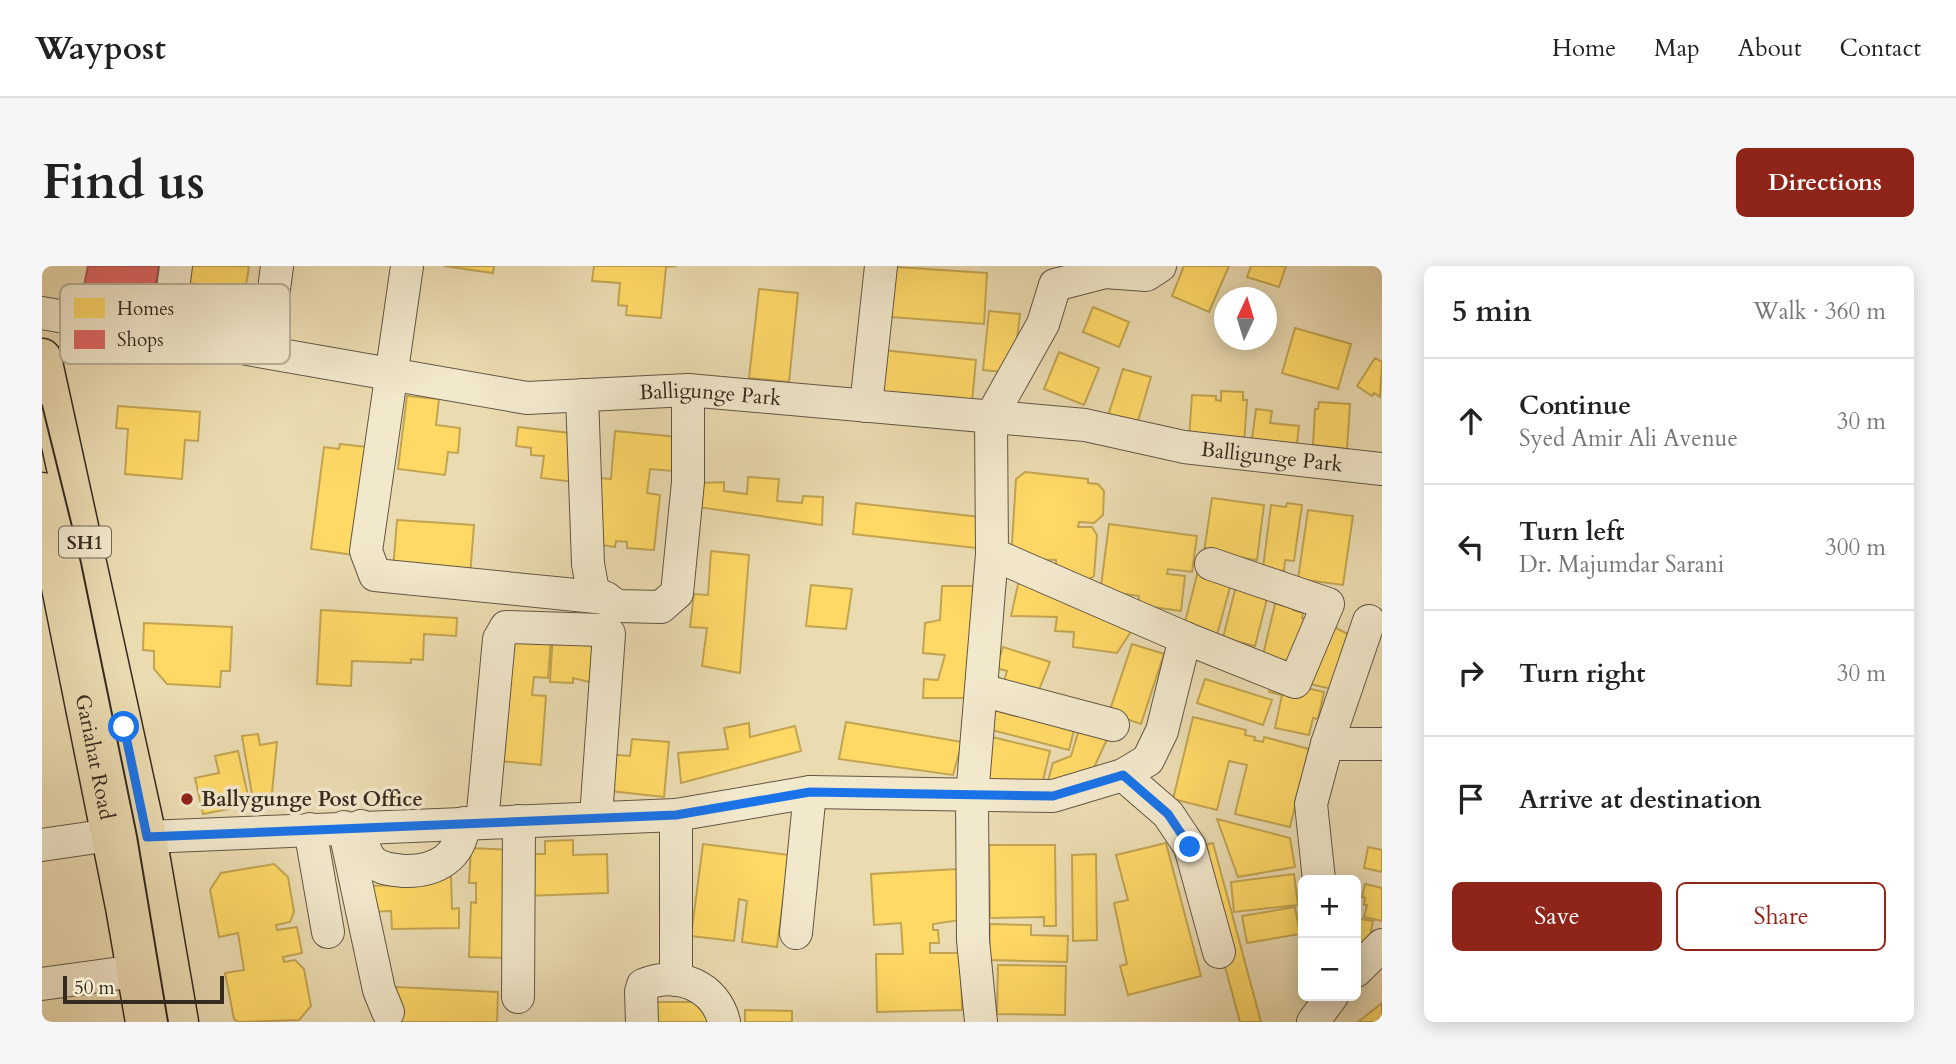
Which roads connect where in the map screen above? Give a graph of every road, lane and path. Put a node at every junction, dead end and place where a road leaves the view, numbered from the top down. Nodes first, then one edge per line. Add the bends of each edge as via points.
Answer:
1 (176, 266) edge
2 (277, 266) edge
3 (407, 266) edge
4 (881, 266) edge
5 (1160, 266) edge
6 (174, 284) edge
7 (275, 284) edge
8 (42, 313) edge
9 (60, 316) edge
10 (290, 356) edge
11 (42, 358) edge
12 (390, 374) junction
13 (688, 390) junction
14 (582, 395) junction
15 (866, 406) junction
16 (991, 417) junction
17 (1382, 469) edge
18 (42, 492) edge
19 (992, 554) junction
20 (62, 560) edge
21 (1211, 564) dead end
22 (606, 598) junction
23 (1369, 621) dead end
24 (1185, 638) junction
25 (981, 690) junction
26 (1113, 725) dead end
27 (1327, 744) junction
28 (1382, 744) edge
29 (1123, 775) junction
30 (810, 792) junction
31 (972, 797) junction
32 (676, 815) junction
33 (596, 817) junction
34 (519, 821) junction
35 (473, 823) junction
36 (352, 826) junction
37 (310, 829) junction
38 (110, 835) junction
39 (147, 837) junction
40 (42, 845) edge
41 (1318, 875) edge
42 (328, 932) dead end
43 (796, 933) dead end
44 (1382, 945) edge
45 (1219, 952) dead end
46 (1361, 966) edge
47 (136, 971) junction
48 (676, 980) junction
49 (42, 984) edge
50 (518, 997) dead end
51 (1328, 1001) edge
52 (387, 1012) dead end
53 (145, 1022) edge
54 (179, 1022) edge
55 (642, 1022) edge
56 (723, 1022) edge
57 (981, 1022) edge
58 (1312, 1022) edge

1 - 6 street
2 - 7 street
3 - 12 street
4 - 15 street
5 - 16 street via 1146,275 1105,272 1055,285 1043,324
8 - 9 street, Balligunge Park
10 - 12 street, Balligunge Park
11 - 20 main road, SH1
12 - 14 street, Balligunge Park via 527,398
12 - 22 street via 366,551 376,575
13 - 14 street, Balligunge Park
13 - 15 street, Balligunge Park
13 - 22 street via 688,482 677,593 661,607 618,606
14 - 22 street via 588,564 593,591
15 - 16 street, Balligunge Park
16 - 17 street, Balligunge Park via 1085,425 1184,447
16 - 19 street
18 - 20 main road, Gariahat Road / SH1
19 - 24 street
19 - 25 street
20 - 38 main road, Gariahat Road / SH1
20 - 39 main road, SH1
21 - 24 street via 1328,604 1295,682
23 - 27 street
24 - 29 street via 1162,731 1149,760
25 - 26 street
25 - 31 street
27 - 28 street
27 - 41 street via 1311,804
29 - 31 street via 1053,796
29 - 45 street via 1168,814 1190,847
30 - 31 street
30 - 32 street
30 - 43 street
31 - 57 street via 973,940
32 - 33 street
32 - 48 street
33 - 34 street
33 - 35 street via 609,634 602,630 506,627 499,639
34 - 35 street
34 - 50 street
35 - 36 street
35 - 36 street via 440,866 415,871 388,870 374,863
36 - 37 street
36 - 52 street via 379,990
37 - 39 street
37 - 42 street
38 - 39 street
38 - 40 street
38 - 47 main road, Gariahat Road / SH1
39 - 54 main road, SH1
44 - 46 street
47 - 49 street
47 - 53 main road, Gariahat Road / SH1
48 - 55 street via 643,985
48 - 56 street via 711,994
51 - 58 street

